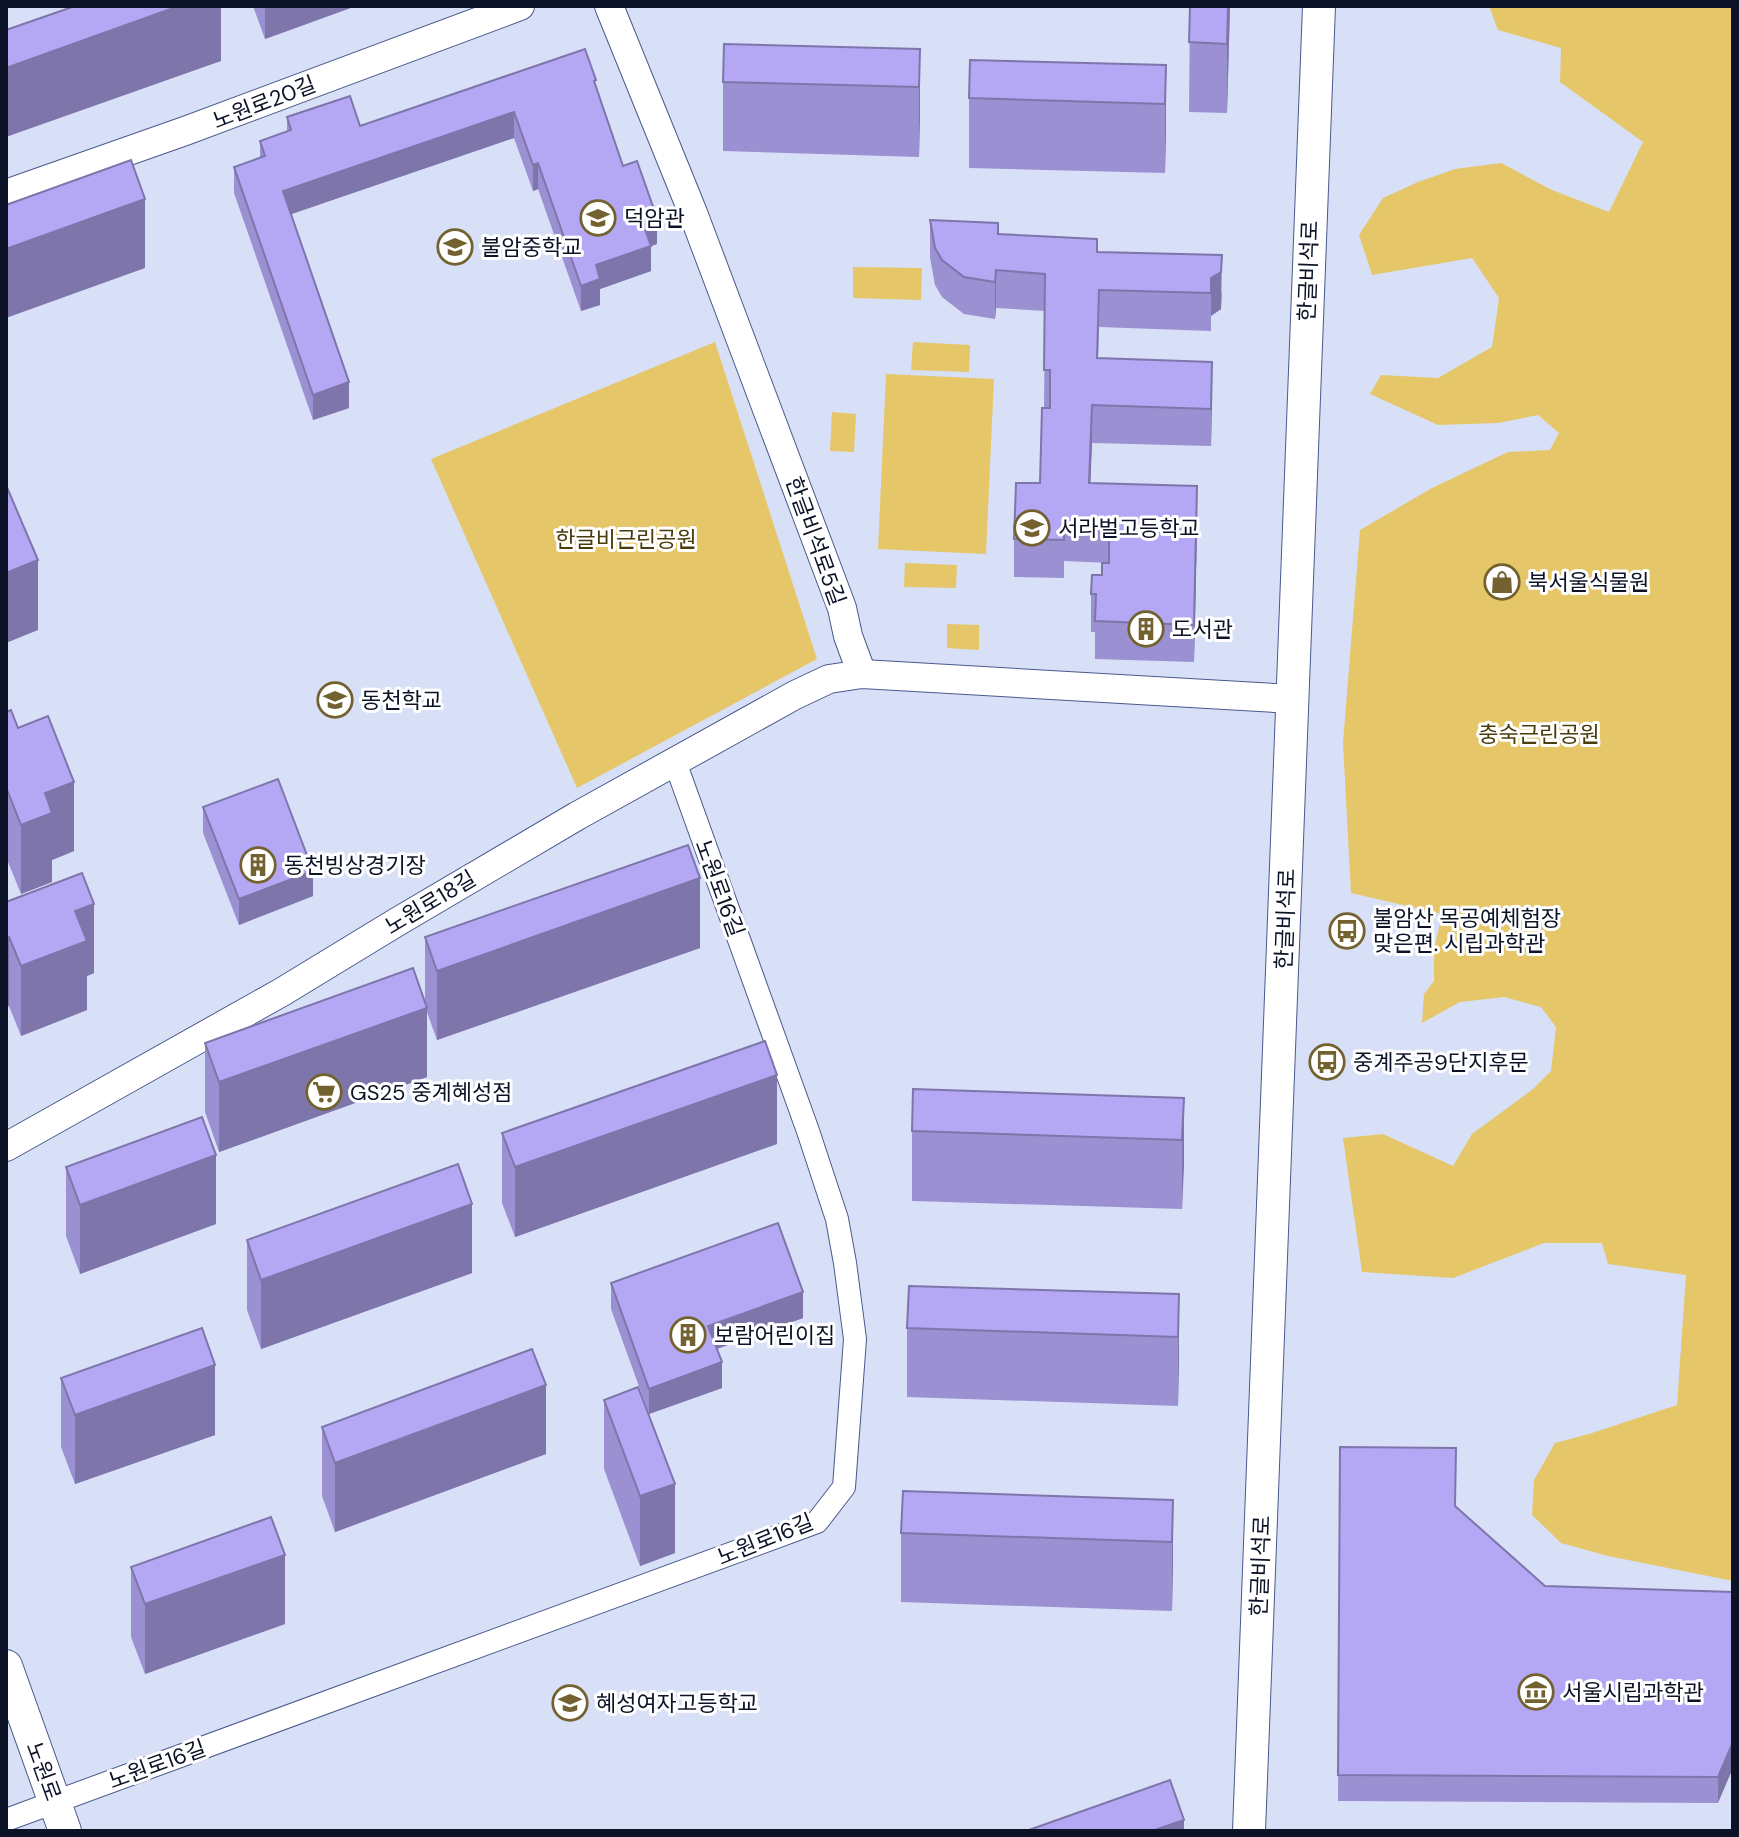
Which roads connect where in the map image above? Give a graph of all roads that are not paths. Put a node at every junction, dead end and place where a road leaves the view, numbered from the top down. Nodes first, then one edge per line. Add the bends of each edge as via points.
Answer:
1 (520, 6) edge
2 (609, 6) edge
3 (1319, 6) edge
4 (6, 194) edge
5 (862, 674) junction
6 (1293, 699) junction
7 (675, 762) junction
8 (6, 1147) edge
9 (6, 1666) edge
10 (60, 1816) edge
11 (6, 1820) edge
12 (1249, 1831) edge

1 - 4 street, 노원로20길
2 - 5 street, 한글비석로5길 via 842,608
3 - 6 main road, 한글비석로
5 - 6 street
5 - 7 street, 노원로18길 via 829,679 795,695
6 - 12 main road, 한글비석로
7 - 8 street, 노원로18길
7 - 10 street, 노원로16길 via 837,1219 855,1339 844,1487 817,1522
9 - 10 main road, 노원로
10 - 11 street, 노원로16길

